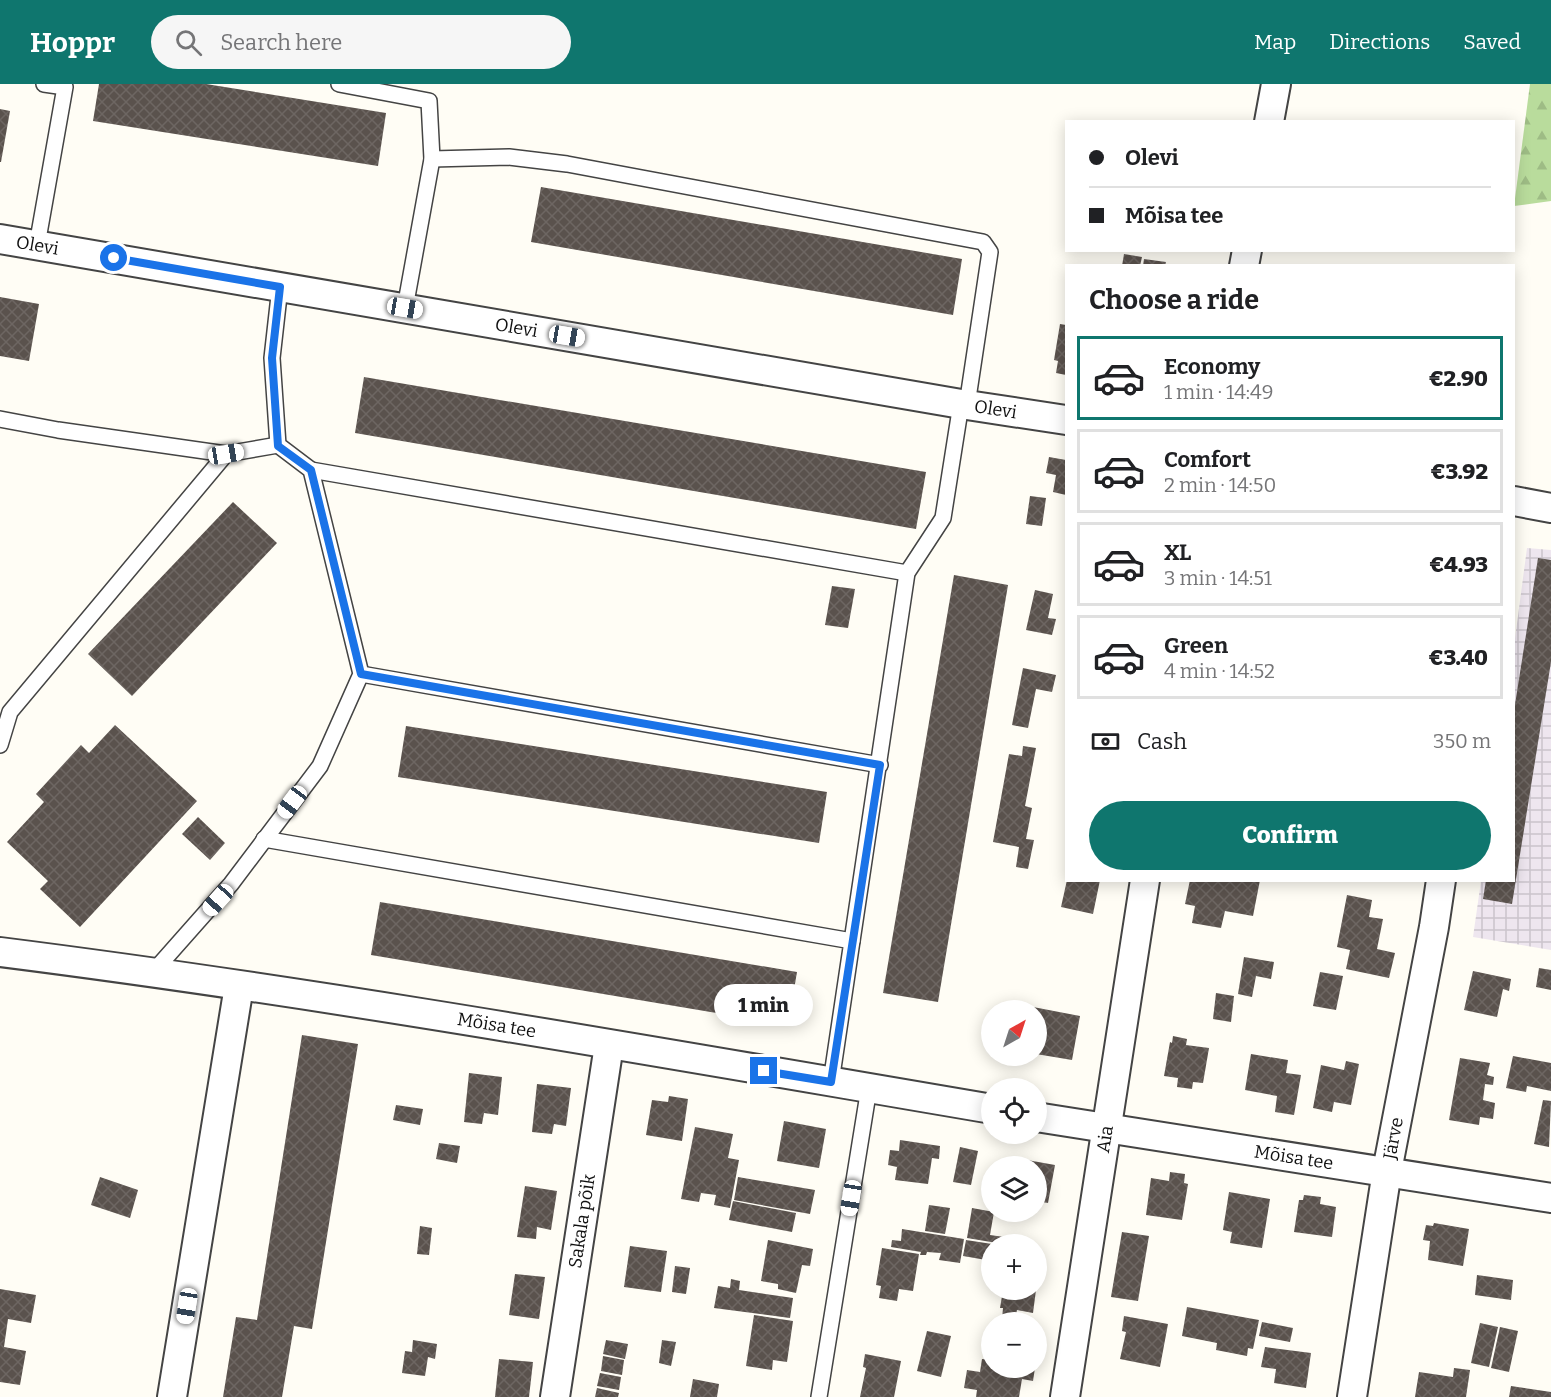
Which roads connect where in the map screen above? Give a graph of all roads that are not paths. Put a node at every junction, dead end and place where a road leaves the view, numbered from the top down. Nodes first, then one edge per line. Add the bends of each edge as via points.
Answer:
1 (44, 84) edge
2 (339, 84) edge
3 (1276, 84) edge
4 (65, 86) edge
5 (1269, 120) edge
6 (432, 159) junction
7 (0, 239) edge
8 (37, 245) junction
9 (280, 287) junction
10 (405, 308) junction
11 (964, 405) junction
12 (0, 419) edge
13 (1065, 420) edge
14 (278, 446) junction
15 (226, 454) junction
16 (311, 470) junction
17 (1515, 501) edge
18 (1551, 508) edge
19 (907, 573) junction
20 (361, 674) junction
21 (0, 745) edge
22 (880, 765) junction
23 (264, 839) junction
24 (1145, 882) edge
25 (1441, 882) edge
26 (852, 941) junction
27 (0, 952) edge
28 (154, 971) junction
29 (239, 986) junction
30 (609, 1045) junction
31 (831, 1082) junction
32 (869, 1088) junction
33 (981, 1107) edge
34 (1047, 1119) edge
35 (1106, 1129) junction
36 (1387, 1171) junction
37 (1551, 1198) edge
38 (172, 1397) edge
39 (555, 1397) edge
40 (819, 1397) edge
41 (1065, 1397) edge
42 (1352, 1397) edge

1 - 4 lane
2 - 6 lane via 429,101
3 - 5 street
4 - 8 lane
6 - 10 lane
6 - 11 lane via 509,157 567,164 984,242 990,252
7 - 8 street, Olevi
8 - 9 street, Olevi
9 - 10 street, Olevi
9 - 14 lane via 272,358
10 - 11 street, Olevi
11 - 13 street, Olevi
11 - 19 lane via 943,518
12 - 15 lane
14 - 15 lane
14 - 16 lane
15 - 21 lane via 10,712
16 - 19 lane
16 - 20 lane
17 - 18 street
19 - 22 lane
20 - 22 lane
20 - 23 lane via 320,766
22 - 26 lane
23 - 26 lane
23 - 28 lane via 218,900
24 - 35 street, Aia
25 - 36 street, Järve
26 - 31 lane
27 - 28 street, Mõisa tee
28 - 29 street, Mõisa tee
29 - 30 street, Mõisa tee
29 - 38 street
30 - 31 street, Mõisa tee
30 - 39 street, Sakala põik
31 - 32 street, Mõisa tee
32 - 33 street, Mõisa tee
32 - 40 lane
34 - 35 street, Mõisa tee
35 - 36 street, Mõisa tee
35 - 41 street, Aia
36 - 37 street, Mõisa tee
36 - 42 street, Järve

